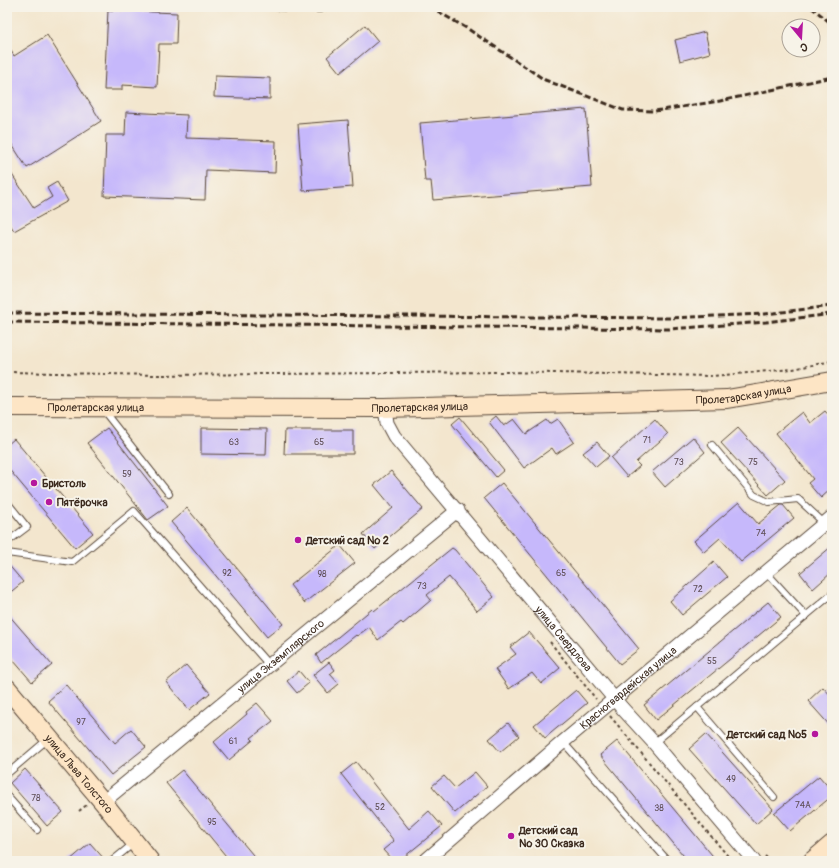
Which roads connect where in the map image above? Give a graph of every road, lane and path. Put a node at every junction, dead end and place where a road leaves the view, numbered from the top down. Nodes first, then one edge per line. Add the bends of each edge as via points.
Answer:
1 (275, 7) edge
2 (326, 7) edge
3 (832, 361) edge
4 (7, 372) edge
5 (832, 381) edge
6 (7, 407) edge
7 (101, 408) junction
8 (385, 408) junction
9 (712, 445) dead end
10 (169, 494) dead end
11 (7, 502) edge
12 (458, 510) junction
13 (828, 520) edge
14 (7, 542) edge
15 (7, 553) edge
16 (765, 571) junction
17 (832, 594) edge
18 (806, 616) junction
19 (269, 665) junction
20 (7, 688) edge
21 (615, 700) junction
22 (698, 706) junction
23 (49, 738) junction
24 (563, 742) junction
25 (654, 743) junction
26 (7, 774) edge
27 (7, 796) edge
28 (774, 797) dead end
29 (103, 802) junction
30 (37, 830) dead end
31 (135, 842) junction
32 (832, 844) edge
33 (112, 861) edge
34 (150, 861) edge
35 (425, 861) edge
36 (668, 861) edge
37 (754, 861) edge
38 (812, 861) edge

1 - 2 lane
3 - 4 path via 793,369 712,376 503,372 165,375
5 - 8 street, Пролетарская улица via 727,399
6 - 7 street, Пролетарская улица
7 - 8 street, Пролетарская улица
7 - 10 lane
8 - 12 street, улица Свердлова via 387,423 394,436
9 - 13 lane via 754,495 769,502 798,499
11 - 14 lane via 27,527
12 - 19 street, улица Экземплярского
12 - 21 street, улица Свердлова
13 - 16 street, Красногвардейская улица
15 - 19 lane via 72,562 134,511
16 - 18 lane
16 - 21 street, Красногвардейская улица
17 - 18 lane
18 - 22 lane
19 - 29 street, улица Экземплярского
20 - 23 street, улица Льва Толстого
21 - 24 street, Красногвардейская улица
21 - 25 street, улица Свердлова
22 - 25 lane
22 - 28 lane
23 - 26 lane
23 - 29 street, улица Льва Толстого
24 - 35 street, Красногвардейская улица
24 - 36 lane
25 - 37 street, улица Свердлова
27 - 30 lane
29 - 31 street, улица Льва Толстого
31 - 33 lane
31 - 34 street, улица Льва Толстого
32 - 38 street

